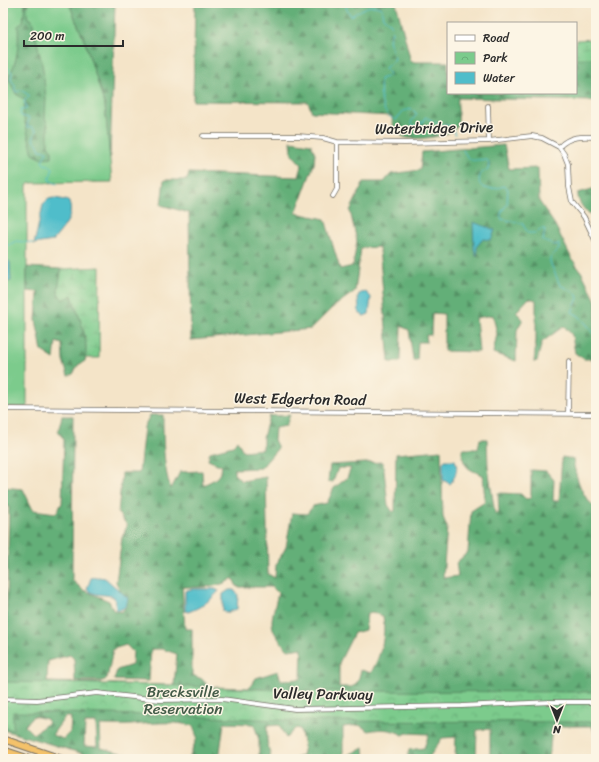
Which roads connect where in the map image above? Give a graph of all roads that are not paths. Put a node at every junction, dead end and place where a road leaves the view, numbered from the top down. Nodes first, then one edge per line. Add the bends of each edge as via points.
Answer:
1 (488, 106) dead end
2 (203, 136) dead end
3 (596, 136) edge
4 (488, 141) junction
5 (337, 142) junction
6 (559, 147) junction
7 (333, 196) dead end
8 (596, 242) edge
9 (569, 361) dead end
10 (3, 408) edge
11 (568, 414) junction
12 (596, 414) edge
13 (3, 700) edge
14 (596, 702) edge
15 (3, 739) edge
16 (3, 750) edge
17 (30, 759) edge
18 (62, 759) edge

1 - 4 street
2 - 5 street, Waterbridge Drive via 298,136
3 - 6 street via 574,138 565,141
4 - 5 street, Waterbridge Drive
4 - 6 street, Waterbridge Drive via 532,136 551,141
5 - 7 street via 337,189
6 - 8 street via 568,164 572,202 584,217
9 - 11 street
10 - 11 street, West Edgerton Road
11 - 12 street, West Edgerton Road
13 - 14 street, Valley Parkway via 37,700 97,693 160,700 222,699 295,709
15 - 18 highway
16 - 17 highway

